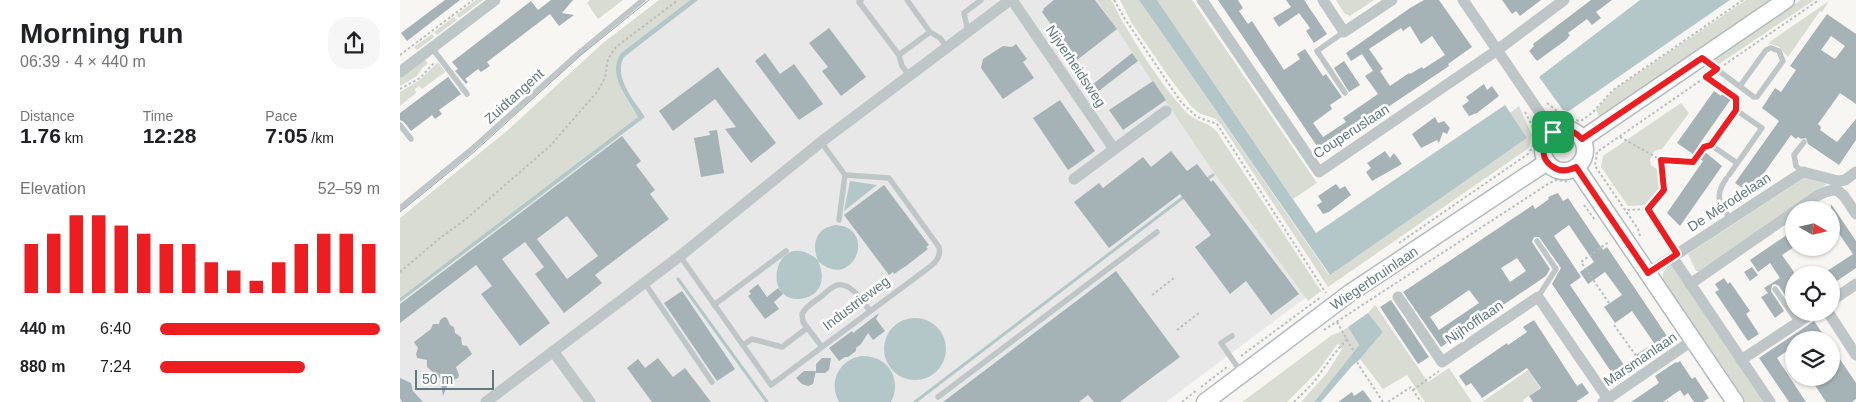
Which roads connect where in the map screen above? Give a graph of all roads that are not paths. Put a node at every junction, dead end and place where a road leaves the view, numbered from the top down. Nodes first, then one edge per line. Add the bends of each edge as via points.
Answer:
1 (495, 0) edge
2 (643, 0) edge
3 (861, 0) edge
4 (907, 0) edge
5 (982, 0) edge
6 (1011, 0) edge
7 (1202, 0) edge
8 (1323, 0) edge
9 (1463, 0) edge
10 (1564, 0) edge
11 (1786, 0) edge
12 (1390, 1) edge
13 (930, 32) junction
14 (968, 32) junction
15 (1344, 32) junction
16 (947, 47) junction
17 (432, 48) junction
18 (1496, 51) junction
19 (899, 56) junction
20 (1702, 58) junction
21 (400, 72) edge
22 (910, 76) junction
23 (1740, 86) junction
24 (1345, 93) dead end
25 (467, 94) dead end
26 (1166, 111) dead end
27 (400, 125) edge
28 (1553, 132) junction
29 (411, 139) dead end
30 (1582, 139) junction
31 (820, 142) junction
32 (1804, 142) dead end
33 (1114, 149) junction
34 (1547, 162) junction
35 (1737, 163) junction
36 (1576, 167) junction
37 (1803, 172) junction
38 (1856, 172) edge
39 (845, 175) junction
40 (1074, 179) dead end
41 (1837, 185) junction
42 (1810, 201) edge
43 (400, 208) edge
44 (1856, 214) edge
45 (1730, 218) junction
46 (1785, 218) edge
47 (839, 220) dead end
48 (1157, 232) dead end
49 (1537, 240) dead end
50 (786, 251) dead end
51 (680, 256) junction
52 (1675, 256) junction
53 (1648, 273) junction
54 (644, 282) junction
55 (1690, 284) junction
56 (1856, 284) edge
57 (1775, 289) dead end
58 (1840, 295) edge
59 (1398, 297) dead end
60 (1538, 297) junction
61 (714, 305) junction
62 (870, 311) junction
63 (1801, 321) edge
64 (1834, 321) edge
65 (1798, 323) junction
66 (807, 328) junction
67 (1232, 336) dead end
68 (1693, 340) junction
69 (743, 345) junction
70 (822, 347) junction
71 (553, 351) junction
72 (1856, 355) edge
73 (1741, 360) junction
74 (1242, 374) junction
75 (712, 382) dead end
76 (938, 396) dead end
77 (1606, 400) edge
78 (486, 402) edge
79 (590, 402) edge
80 (1205, 402) edge
81 (1735, 402) edge
82 (1770, 402) edge

1 - 17 street
2 - 43 lane, Zuidtangent via 472,150
3 - 19 lane via 859,2
4 - 13 lane
5 - 14 lane via 964,13
6 - 14 street
6 - 33 street, Nijverheidsweg
7 - 18 street, Couperuslaan via 1319,172
8 - 15 street
9 - 18 street
10 - 18 street
11 - 20 street
12 - 15 street
13 - 16 lane
13 - 19 lane
14 - 16 street
15 - 24 lane via 1317,51
16 - 22 street
17 - 21 street
17 - 25 lane
18 - 28 street
19 - 22 lane
20 - 23 lane
20 - 30 street
22 - 31 street
23 - 23 lane via 1754,97 1758,96 1783,61 1779,51 1767,48
26 - 33 street
27 - 29 lane
28 - 30 street via 1569,129
28 - 34 street via 1544,146
30 - 36 street via 1585,154
31 - 39 lane
31 - 51 street
32 - 37 lane via 1794,155 1796,166
33 - 40 street
34 - 36 street via 1564,171
34 - 74 street, Wiegerbruinlaan via 1350,293
35 - 35 lane via 1762,128 1736,110 1711,145
35 - 45 lane via 1719,195 1722,209
36 - 53 street
37 - 41 street
37 - 45 street, De Mérodelaan
38 - 41 street
39 - 47 lane
39 - 62 lane, Industrieweg via 890,178 940,252 931,266
41 - 42 street
41 - 44 street
45 - 52 street, De Mérodelaan
46 - 55 street
48 - 76 lane
49 - 60 lane, Nijhofflaan via 1556,269
50 - 61 lane
51 - 54 street
51 - 61 lane, Industrieweg
52 - 53 street, De Mérodelaan
52 - 55 street
53 - 68 street
54 - 71 street
54 - 75 lane
55 - 73 street
56 - 58 street
57 - 65 lane
59 - 60 street, Nijhofflaan via 1442,362
60 - 77 street
61 - 69 lane, Industrieweg
62 - 66 lane via 855,292 838,285 804,311 802,318
62 - 70 lane, Industrieweg
63 - 65 street
64 - 72 street
65 - 73 street
66 - 69 lane via 782,347 752,339
66 - 70 lane
67 - 74 lane via 1221,343
68 - 77 street, Marsmanlaan
68 - 81 street
69 - 70 lane, Industrieweg via 771,385
71 - 78 street
71 - 79 street
73 - 82 street
74 - 80 street, Wiegerbruinlaan

